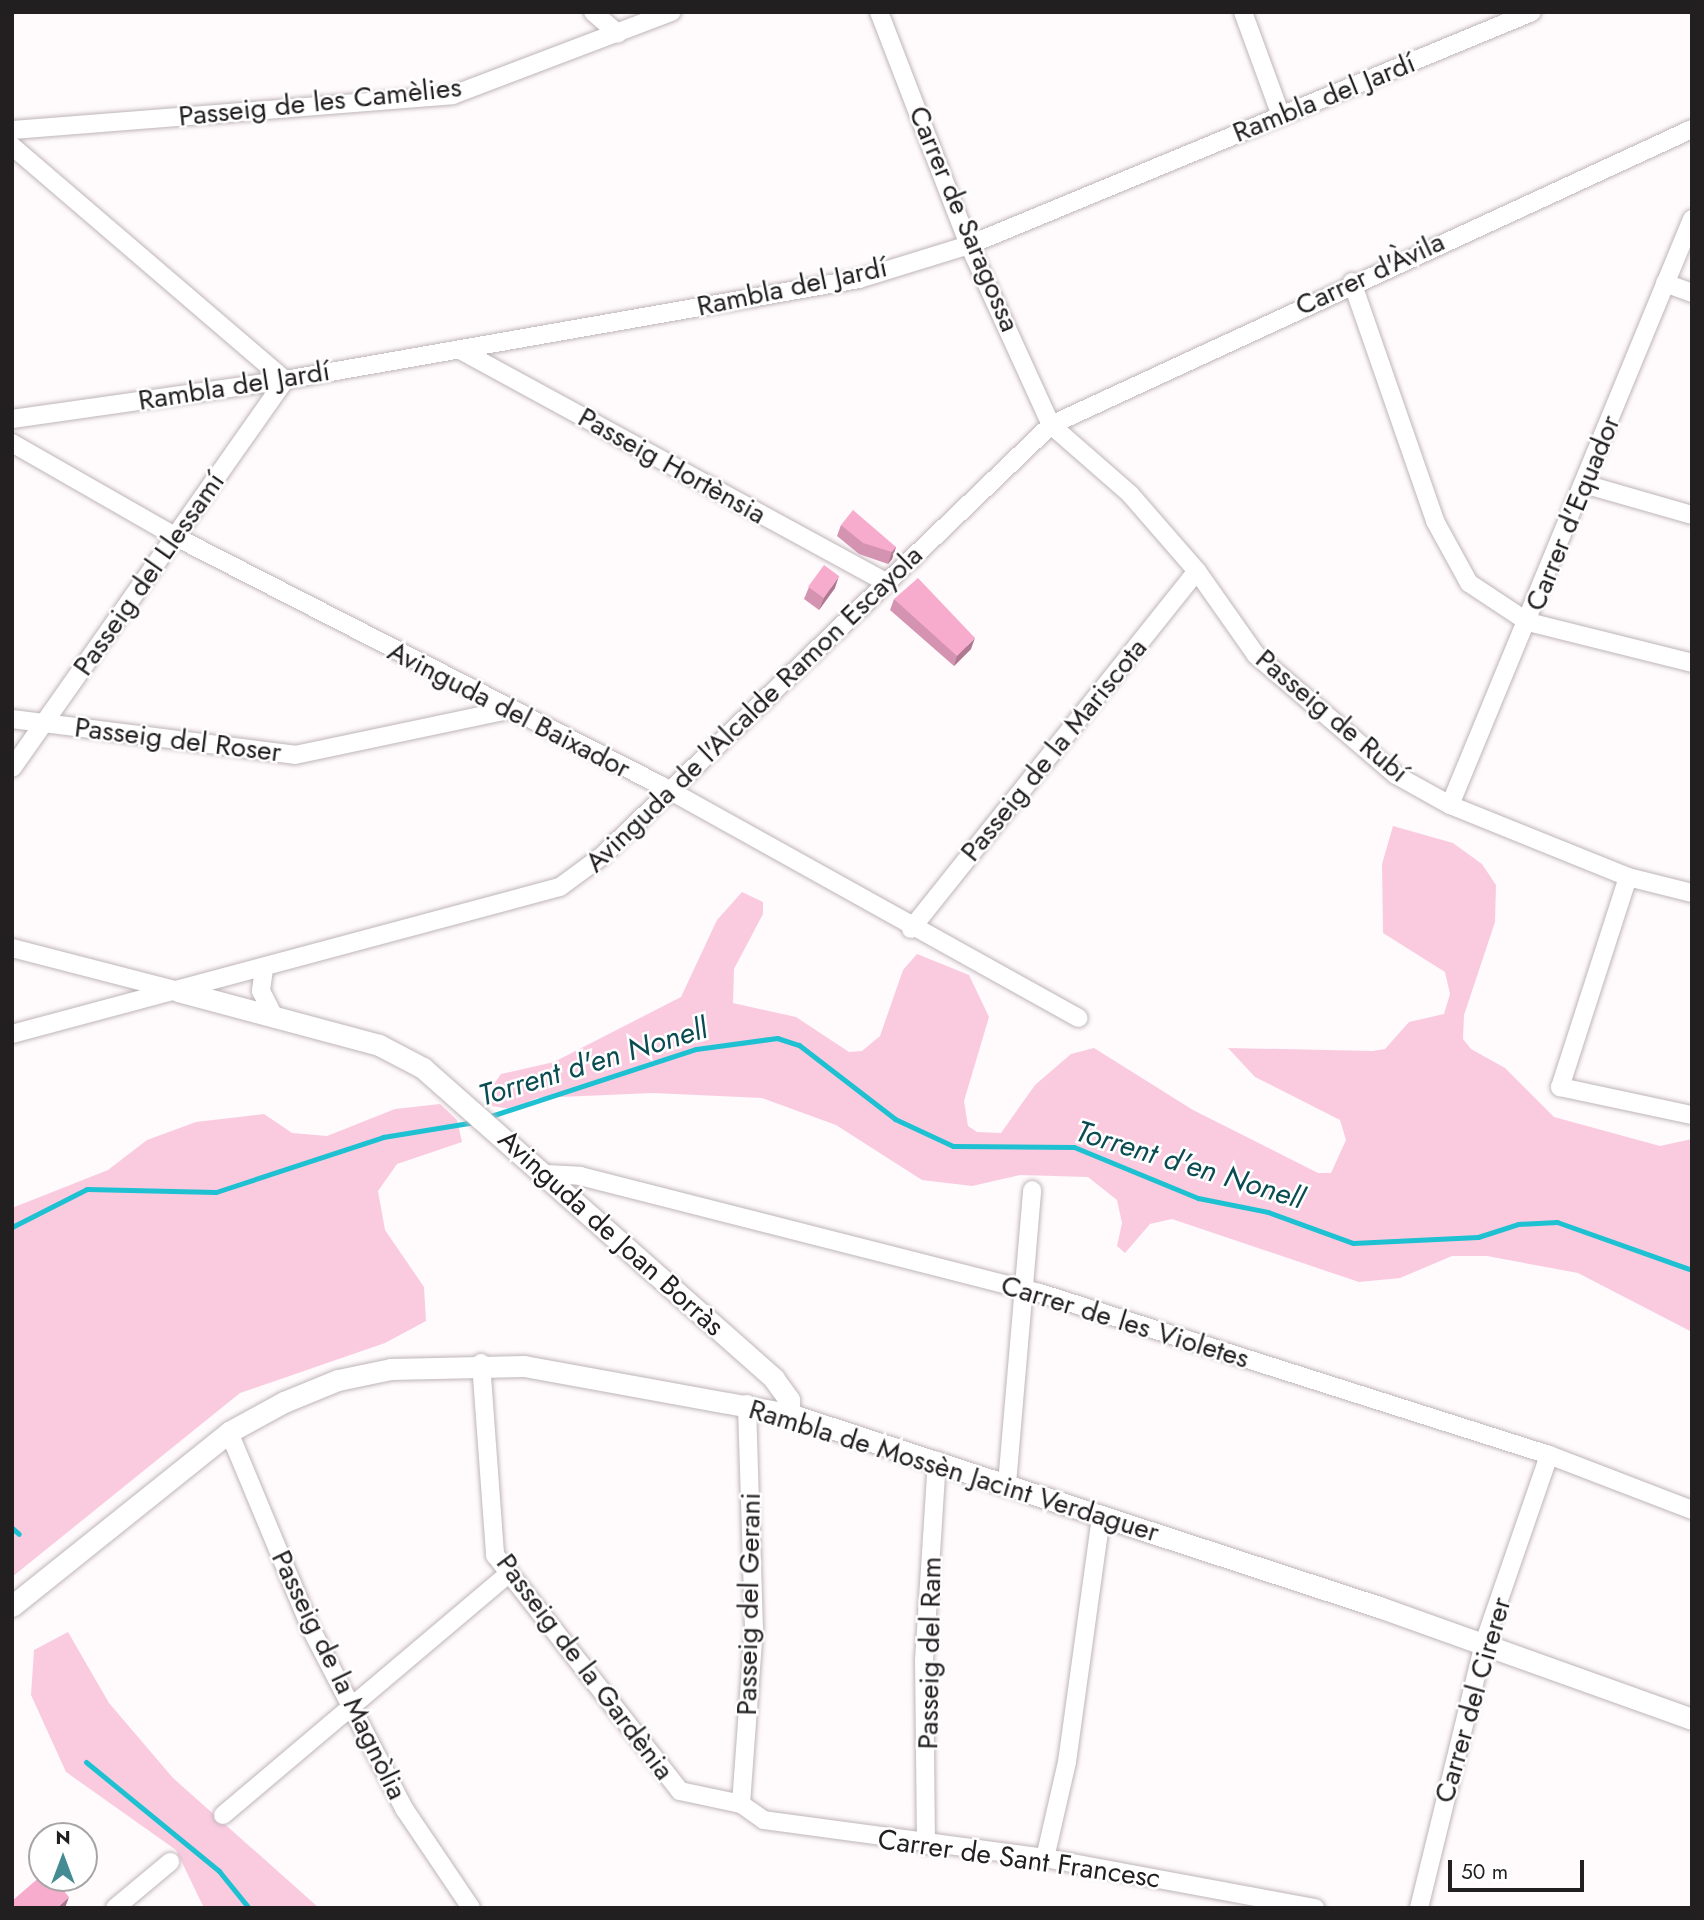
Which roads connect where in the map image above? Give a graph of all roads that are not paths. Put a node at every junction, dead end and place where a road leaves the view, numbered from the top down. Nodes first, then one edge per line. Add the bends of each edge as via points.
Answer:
1 (593, 12) edge
2 (672, 12) edge
3 (878, 12) edge
4 (1243, 12) edge
5 (1532, 12) edge
6 (618, 34) junction
7 (1281, 116) junction
8 (1692, 129) edge
9 (12, 130) edge
10 (12, 146) edge
11 (1692, 219) edge
12 (968, 245) junction
13 (1352, 282) junction
14 (1665, 283) junction
15 (1692, 293) edge
16 (460, 349) junction
17 (285, 380) junction
18 (12, 419) edge
19 (1051, 425) junction
20 (12, 443) edge
21 (1584, 484) junction
22 (1692, 514) edge
23 (176, 537) junction
24 (1198, 571) junction
25 (885, 582) junction
26 (1528, 622) junction
27 (1692, 663) edge
28 (508, 710) junction
29 (12, 719) edge
30 (44, 724) junction
31 (12, 768) edge
32 (666, 789) junction
33 (1450, 806) junction
34 (1628, 877) junction
35 (1692, 893) edge
36 (911, 929) junction
37 (12, 948) edge
38 (264, 969) junction
39 (117, 977) junction
40 (178, 991) junction
41 (112, 1009) junction
42 (272, 1015) junction
43 (1078, 1018) dead end
44 (12, 1034) edge
45 (1692, 1115) edge
46 (546, 1174) junction
47 (1032, 1190) dead end
48 (1022, 1289) junction
49 (481, 1363) junction
50 (747, 1404) junction
51 (789, 1413) junction
52 (229, 1432) junction
53 (1549, 1455) junction
54 (937, 1461) junction
55 (1007, 1484) junction
56 (1692, 1510) edge
57 (1101, 1516) junction
58 (507, 1574) junction
59 (12, 1606) edge
60 (1483, 1643) junction
61 (353, 1704) junction
62 (1692, 1719) edge
63 (741, 1804) junction
64 (223, 1815) dead end
65 (926, 1845) junction
66 (1045, 1858) junction
67 (170, 1861) dead end
68 (115, 1908) edge
69 (471, 1908) edge
70 (1315, 1908) edge
71 (1419, 1908) edge

1 - 6 street
2 - 6 street, Passeig de les Camèlies
3 - 12 street, Carrer de Saragossa
4 - 7 street
5 - 7 street, Rambla del Jardí
6 - 9 street, Passeig de les Camèlies via 453,95
7 - 12 street, Rambla del Jardí
8 - 13 street, Carrer d'Àvila
10 - 17 street
11 - 14 street, Carrer d'Equador
12 - 16 street, Rambla del Jardí via 859,279
12 - 19 street, Carrer de Saragossa
13 - 19 street, Carrer d'Àvila
13 - 26 street via 1435,521 1469,583
14 - 15 street
14 - 21 street, Carrer d'Equador
16 - 17 street, Rambla del Jardí
16 - 25 street, Passeig Hortènsia
17 - 18 street, Rambla del Jardí
17 - 23 street, Passeig del Llessamí
19 - 24 street, Passeig de Rubí via 1130,494
19 - 25 street, Avinguda de l'Alcalde Ramon Escayola
20 - 23 street, Avinguda del Baixador
21 - 22 street
21 - 26 street, Carrer d'Equador
23 - 28 street, Avinguda del Baixador
23 - 30 street, Passeig del Llessamí
24 - 33 street, Passeig de Rubí via 1256,655 1396,775
24 - 36 street, Passeig de la Mariscota
25 - 32 street, Avinguda de l'Alcalde Ramon Escayola
26 - 27 street
26 - 33 street, Carrer d'Equador
28 - 30 street, Passeig del Roser via 295,755
28 - 32 street, Avinguda del Baixador
29 - 30 street, Passeig del Roser
30 - 31 street, Passeig del Llessamí
32 - 36 street, Avinguda del Baixador
32 - 38 street, Avinguda de l'Alcalde Ramon Escayola via 602,856 561,887
33 - 34 street, Passeig de Rubí
34 - 35 street, Passeig de Rubí
34 - 45 street via 1560,1087
36 - 43 street, Avinguda del Baixador
37 - 39 street, Avinguda de Joan Borràs
38 - 40 street, Avinguda de l'Alcalde Ramon Escayola
38 - 42 street via 261,991
39 - 40 street, Avinguda de Joan Borràs
39 - 41 street via 120,995
40 - 41 street, Avinguda de l'Alcalde Ramon Escayola
40 - 42 street, Avinguda de Joan Borràs
41 - 44 street, Avinguda de l'Alcalde Ramon Escayola
42 - 46 street, Avinguda de Joan Borràs via 379,1045 424,1068
46 - 48 street, Carrer de les Violetes via 580,1176
46 - 51 street, Avinguda de Joan Borràs via 775,1379 789,1400
47 - 48 street
48 - 53 street, Carrer de les Violetes
48 - 55 street
49 - 50 street, Rambla de Mossèn Jacint Verdaguer via 593,1375
49 - 52 street, Rambla de Mossèn Jacint Verdaguer via 391,1369 338,1380
49 - 58 street, Passeig de la Gardènia via 491,1534
50 - 51 street, Rambla de Mossèn Jacint Verdaguer
50 - 63 street, Passeig del Gerani via 754,1629
51 - 54 street, Rambla de Mossèn Jacint Verdaguer
52 - 59 street, Rambla de Mossèn Jacint Verdaguer
52 - 61 street, Passeig de la Magnòlia via 290,1585
53 - 56 street, Carrer de les Violetes
53 - 60 street, Carrer del Cirerer
54 - 55 street, Rambla de Mossèn Jacint Verdaguer
54 - 65 street, Passeig del Ram via 925,1661
55 - 57 street, Rambla de Mossèn Jacint Verdaguer
57 - 60 street, Rambla de Mossèn Jacint Verdaguer
57 - 66 street via 1067,1762
58 - 61 street
58 - 63 street, Passeig de la Gardènia via 680,1791
60 - 62 street, Rambla de Mossèn Jacint Verdaguer
60 - 71 street, Carrer del Cirerer
61 - 64 street
61 - 69 street, Passeig de la Magnòlia via 405,1810
63 - 65 street, Carrer de Sant Francesc via 764,1820
65 - 66 street, Carrer de Sant Francesc
66 - 70 street, Carrer de Sant Francesc
67 - 68 street

